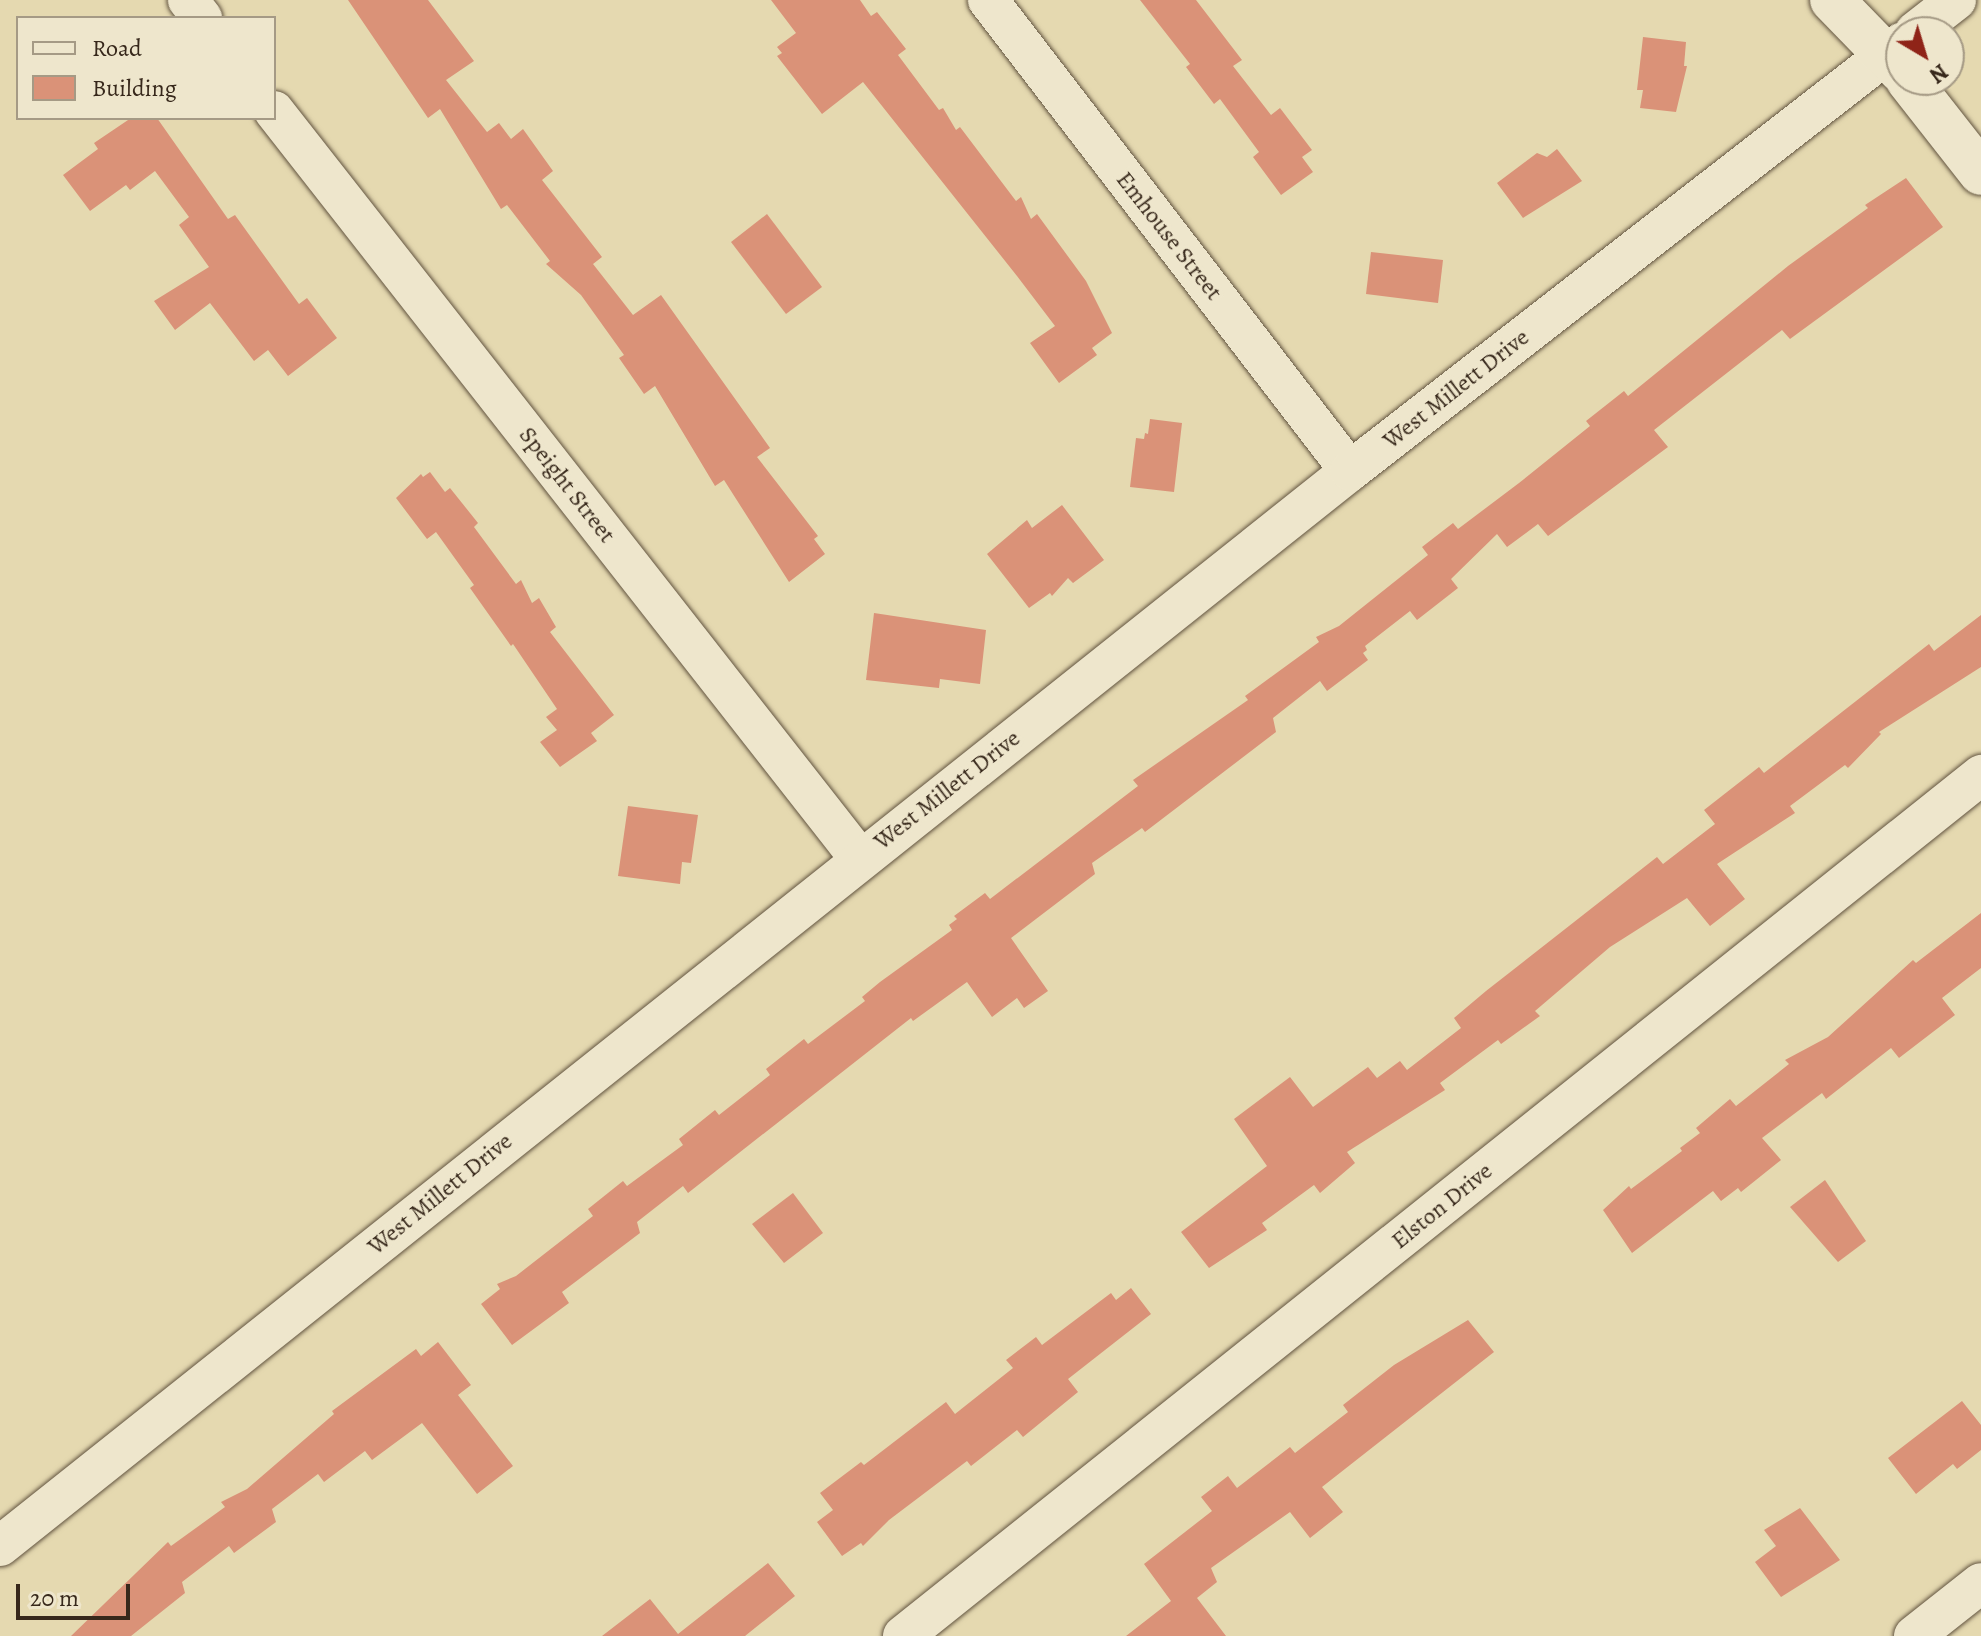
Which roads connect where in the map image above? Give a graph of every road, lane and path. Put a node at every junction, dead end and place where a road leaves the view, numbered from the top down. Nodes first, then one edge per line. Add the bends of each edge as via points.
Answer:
1 (188, 0) edge
2 (988, 0) edge
3 (1832, 0) edge
4 (1956, 0) edge
5 (200, 16) edge
6 (1941, 16) edge
7 (1885, 42) edge
8 (1885, 69) edge
9 (1929, 96) edge
10 (276, 114) edge
11 (1981, 173) edge
12 (1350, 471) junction
13 (1981, 775) edge
14 (860, 859) junction
15 (0, 1546) edge
16 (1981, 1583) edge
17 (903, 1636) edge
18 (1914, 1636) edge

1 - 5 street
2 - 12 street, Emhouse Street
3 - 7 street
4 - 6 street, West Millett Drive
8 - 12 street, West Millett Drive
9 - 11 street
10 - 14 street, Speight Street
12 - 14 street, West Millett Drive
13 - 17 street, Elston Drive
14 - 15 street, West Millett Drive
16 - 18 street

